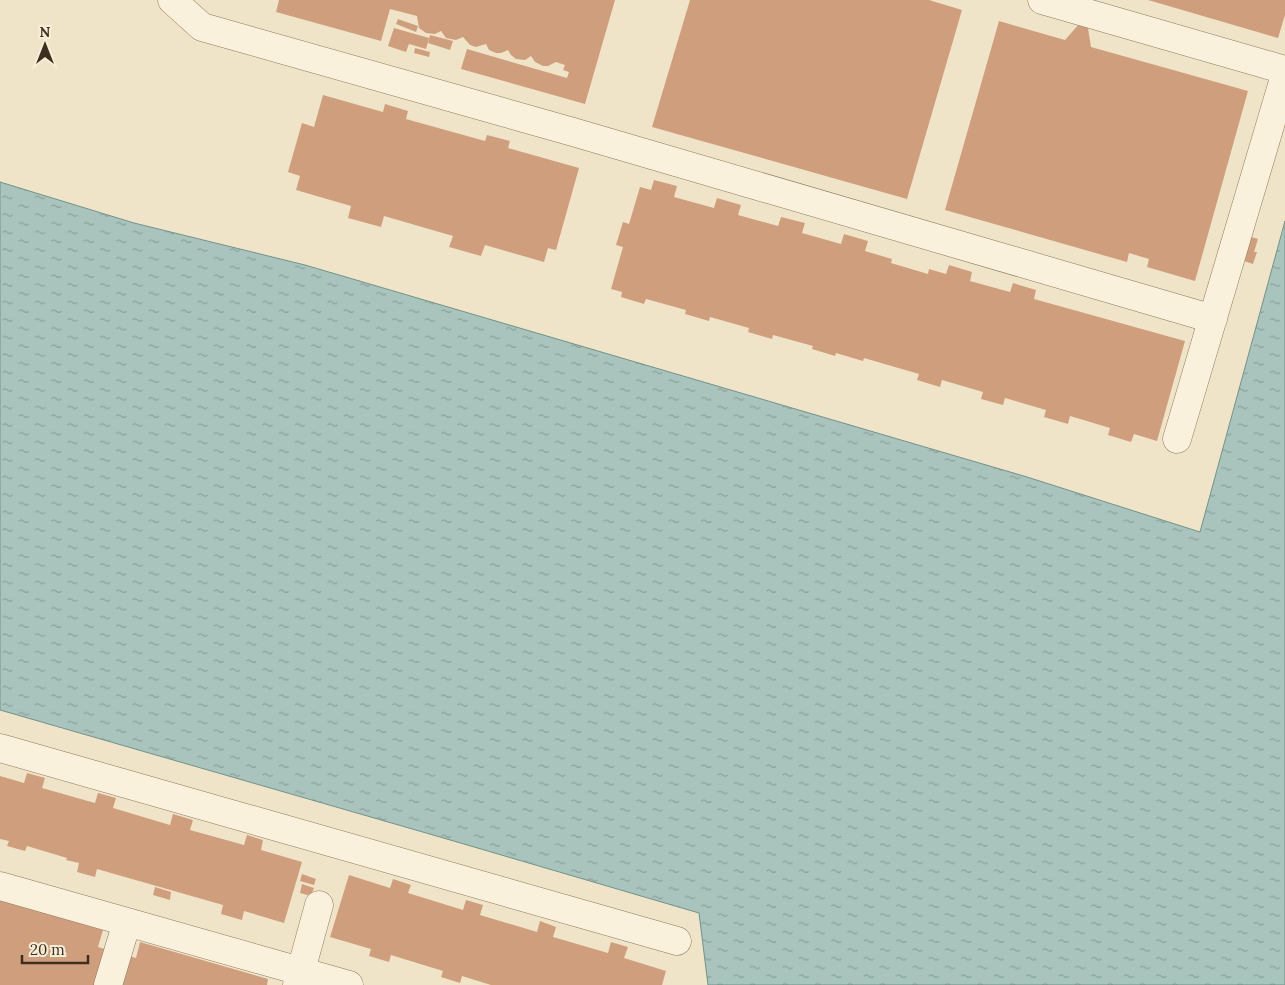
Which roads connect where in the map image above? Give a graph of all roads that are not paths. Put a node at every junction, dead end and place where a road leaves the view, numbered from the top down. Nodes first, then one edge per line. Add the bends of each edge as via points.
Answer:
1 (172, 0) edge
2 (1042, 0) edge
3 (1285, 70) edge
4 (1285, 75) edge
5 (1213, 319) junction
6 (1177, 439) dead end
7 (0, 748) edge
8 (0, 886) edge
9 (319, 904) dead end
10 (127, 922) junction
11 (677, 941) dead end
12 (298, 978) edge
13 (108, 985) edge
14 (349, 985) edge

1 - 5 lane via 202,27
2 - 3 lane
4 - 5 lane
5 - 6 lane
7 - 11 lane
8 - 10 lane
9 - 12 lane
10 - 12 lane
10 - 13 lane
12 - 14 lane

